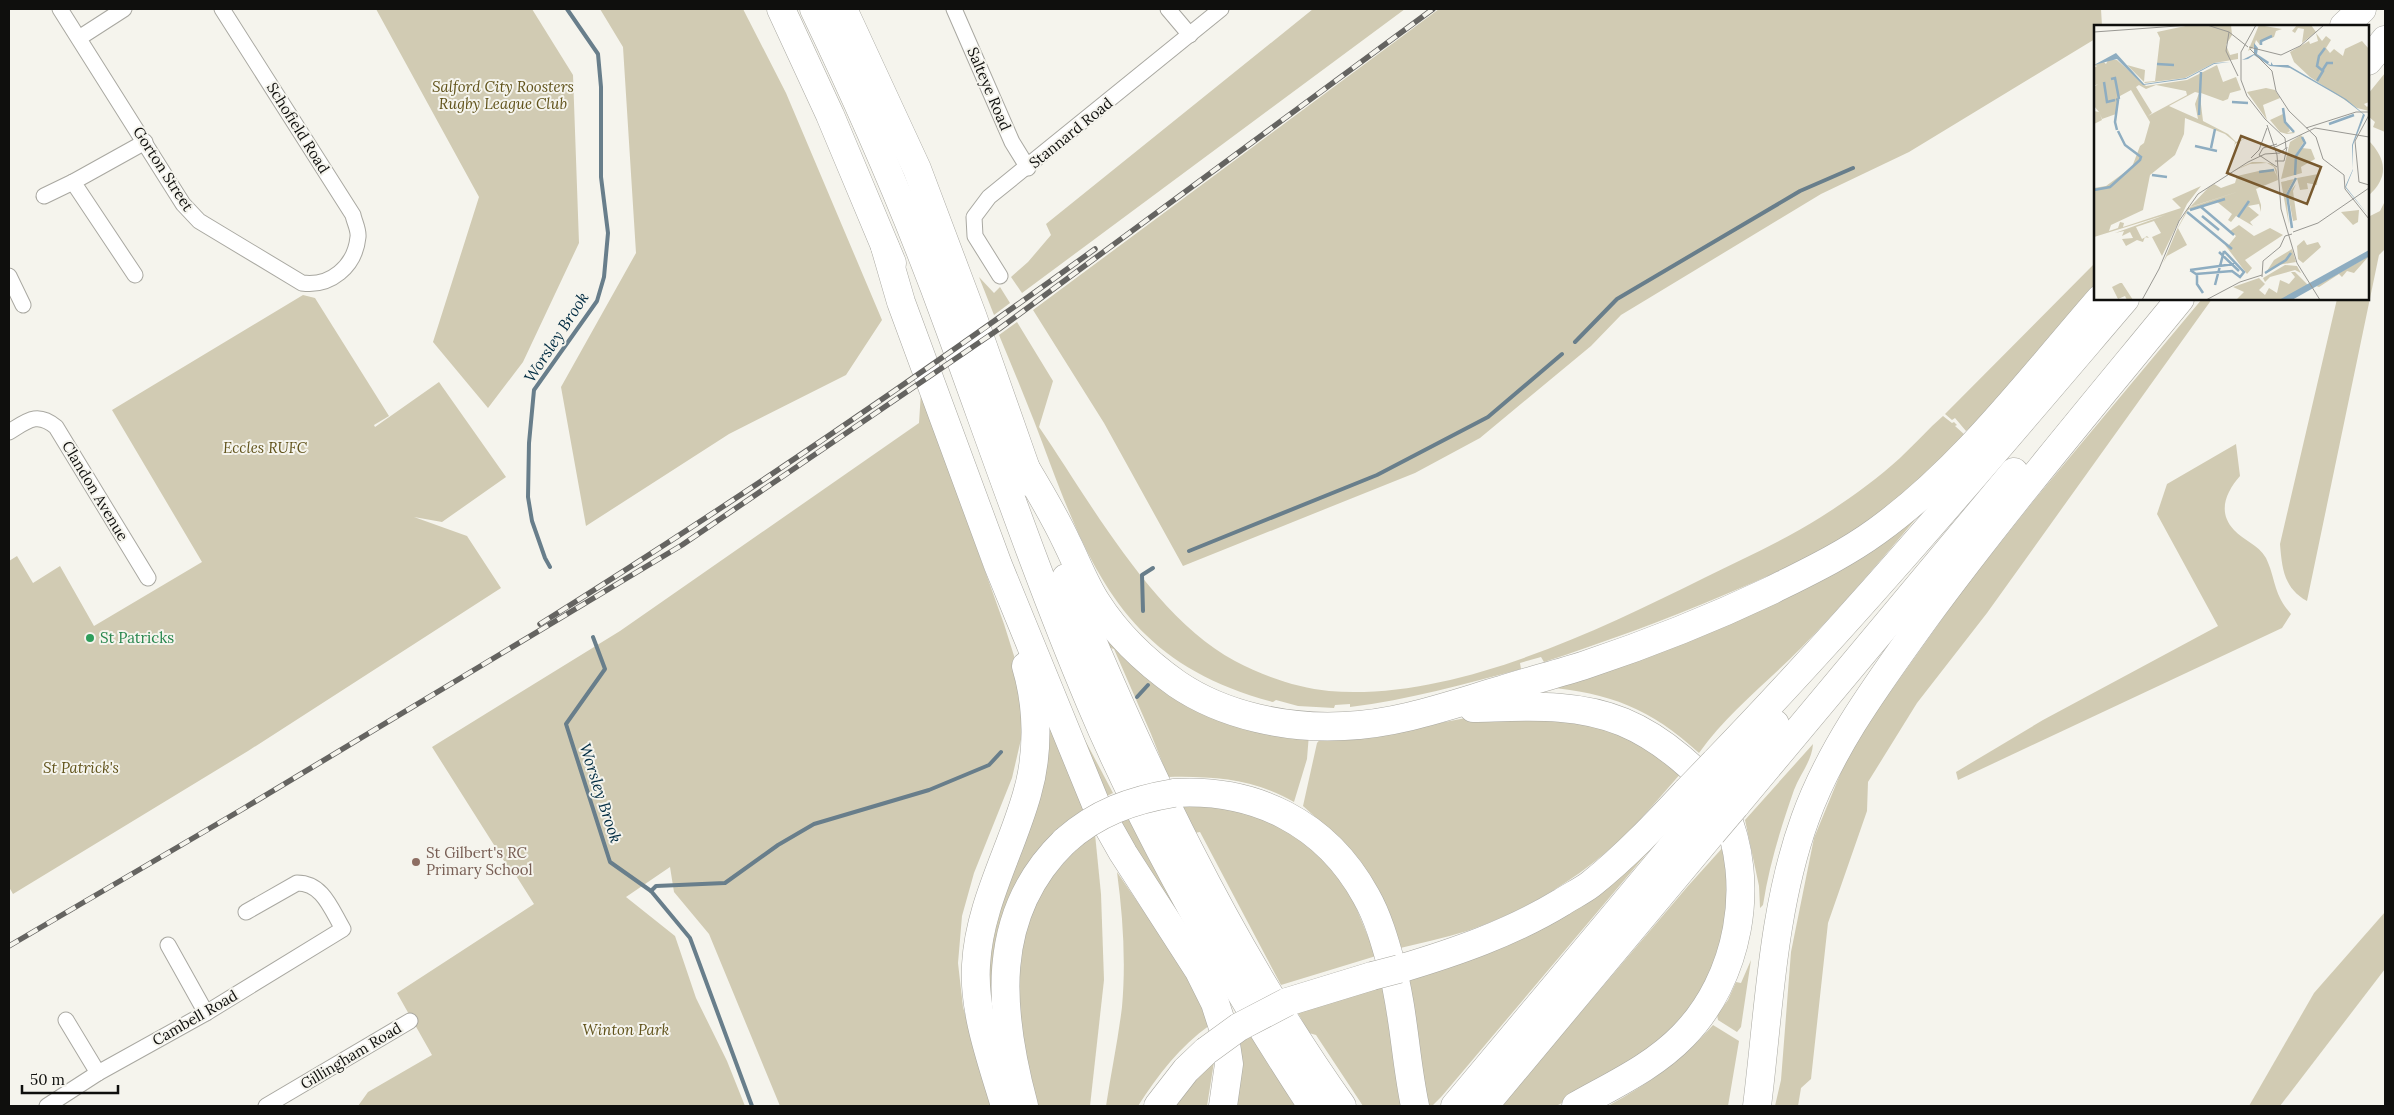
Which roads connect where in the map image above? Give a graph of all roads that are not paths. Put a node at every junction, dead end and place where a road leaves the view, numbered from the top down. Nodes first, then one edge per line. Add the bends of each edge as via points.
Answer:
1 (60, 9) edge
2 (124, 9) edge
3 (222, 9) edge
4 (782, 9) edge
5 (814, 9) edge
6 (843, 9) edge
7 (954, 9) edge
8 (1168, 9) edge
9 (1221, 9) edge
10 (2364, 9) edge
11 (2345, 25) edge
12 (2353, 25) edge
13 (1190, 35) junction
14 (79, 38) junction
15 (2385, 40) edge
16 (2369, 60) edge
17 (145, 142) junction
18 (1028, 168) junction
19 (73, 182) junction
20 (44, 196) dead end
21 (884, 247) junction
22 (355, 252) joint
23 (135, 275) dead end
24 (9, 276) edge
25 (1000, 276) dead end
26 (2099, 300) edge
27 (2124, 300) edge
28 (2158, 300) edge
29 (2179, 300) edge
30 (23, 305) dead end
31 (9, 432) edge
32 (1025, 467) junction
33 (2004, 484) junction
34 (998, 566) junction
35 (148, 578) dead end
36 (1436, 709) junction
37 (1124, 778) junction
38 (1725, 784) junction
39 (1700, 812) junction
40 (246, 912) dead end
41 (168, 945) dead end
42 (206, 1013) junction
43 (66, 1020) dead end
44 (410, 1022) dead end
45 (98, 1073) junction
46 (47, 1106) edge
47 (266, 1106) edge
48 (1005, 1106) edge
49 (1024, 1106) edge
50 (1158, 1106) edge
51 (1223, 1106) edge
52 (1312, 1106) edge
53 (1342, 1106) edge
54 (1415, 1106) edge
55 (1455, 1106) edge
56 (1484, 1106) edge
57 (1576, 1106) edge
58 (1740, 1106) edge
59 (1757, 1106) edge

1 - 14 street, Gorton Street
2 - 14 street
3 - 22 street, Schofield Road via 353,214 358,236
4 - 21 highway via 849,158
5 - 37 highway via 859,101 892,180 949,326 1030,553
6 - 32 highway via 917,169
7 - 18 street, Salteye Road via 1012,142
8 - 13 street
9 - 13 street, Stannard Road
10 - 11 highway
10 - 12 highway
13 - 18 street, Stannard Road
14 - 17 street, Gorton Street
15 - 16 highway
17 - 19 street
17 - 22 street, Gorton Street via 183,204 199,221 294,279 315,285 330,280 345,268
18 - 25 street, Stannard Road via 990,197 974,217 975,236
19 - 20 street
19 - 23 street
21 - 34 highway via 901,302
21 - 37 highway via 908,298 963,441 1055,658 1102,748
24 - 30 street
26 - 36 highway via 1933,485 1854,547 1747,602 1682,628 1583,666
27 - 38 highway via 1943,513
28 - 33 highway
29 - 59 highway via 1967,561 1851,726 1826,770 1805,819 1790,868 1777,939
31 - 35 street, Clandon Avenue via 32,418 47,419 56,427
32 - 36 highway via 1053,514 1098,605 1139,655 1179,685 1232,711 1317,726 1375,723
32 - 53 highway via 1093,644 1161,792 1232,930
33 - 38 highway
33 - 58 highway via 1858,690 1822,752 1796,808 1787,832 1768,914
34 - 48 highway via 1030,679 1035,727 1027,794 990,899 976,966 984,1030
34 - 51 highway via 1097,807 1123,854 1199,970 1216,1003 1228,1064
36 - 57 highway via 1542,706 1604,715 1640,730 1675,754 1705,783 1724,810 1739,870 1740,903 1736,940 1713,996 1683,1036 1663,1054
37 - 52 highway via 1209,942
38 - 39 highway, bridge
38 - 39 highway, bridge
39 - 50 highway, bridge via 1645,836 1582,890 1499,936 1451,954 1288,1002 1239,1026 1186,1070
39 - 55 highway
39 - 56 highway
40 - 42 street, Cambell Road via 297,884 305,884 319,890 343,929
41 - 42 street
42 - 45 street, Cambell Road
43 - 45 street
44 - 47 street, Gillingham Road
45 - 46 street, Cambell Road
49 - 54 highway, bridge via 1006,1011 1006,959 1018,910 1042,868 1065,841 1085,825 1108,811 1174,793 1224,794 1271,808 1304,827 1346,866 1367,897 1391,965

